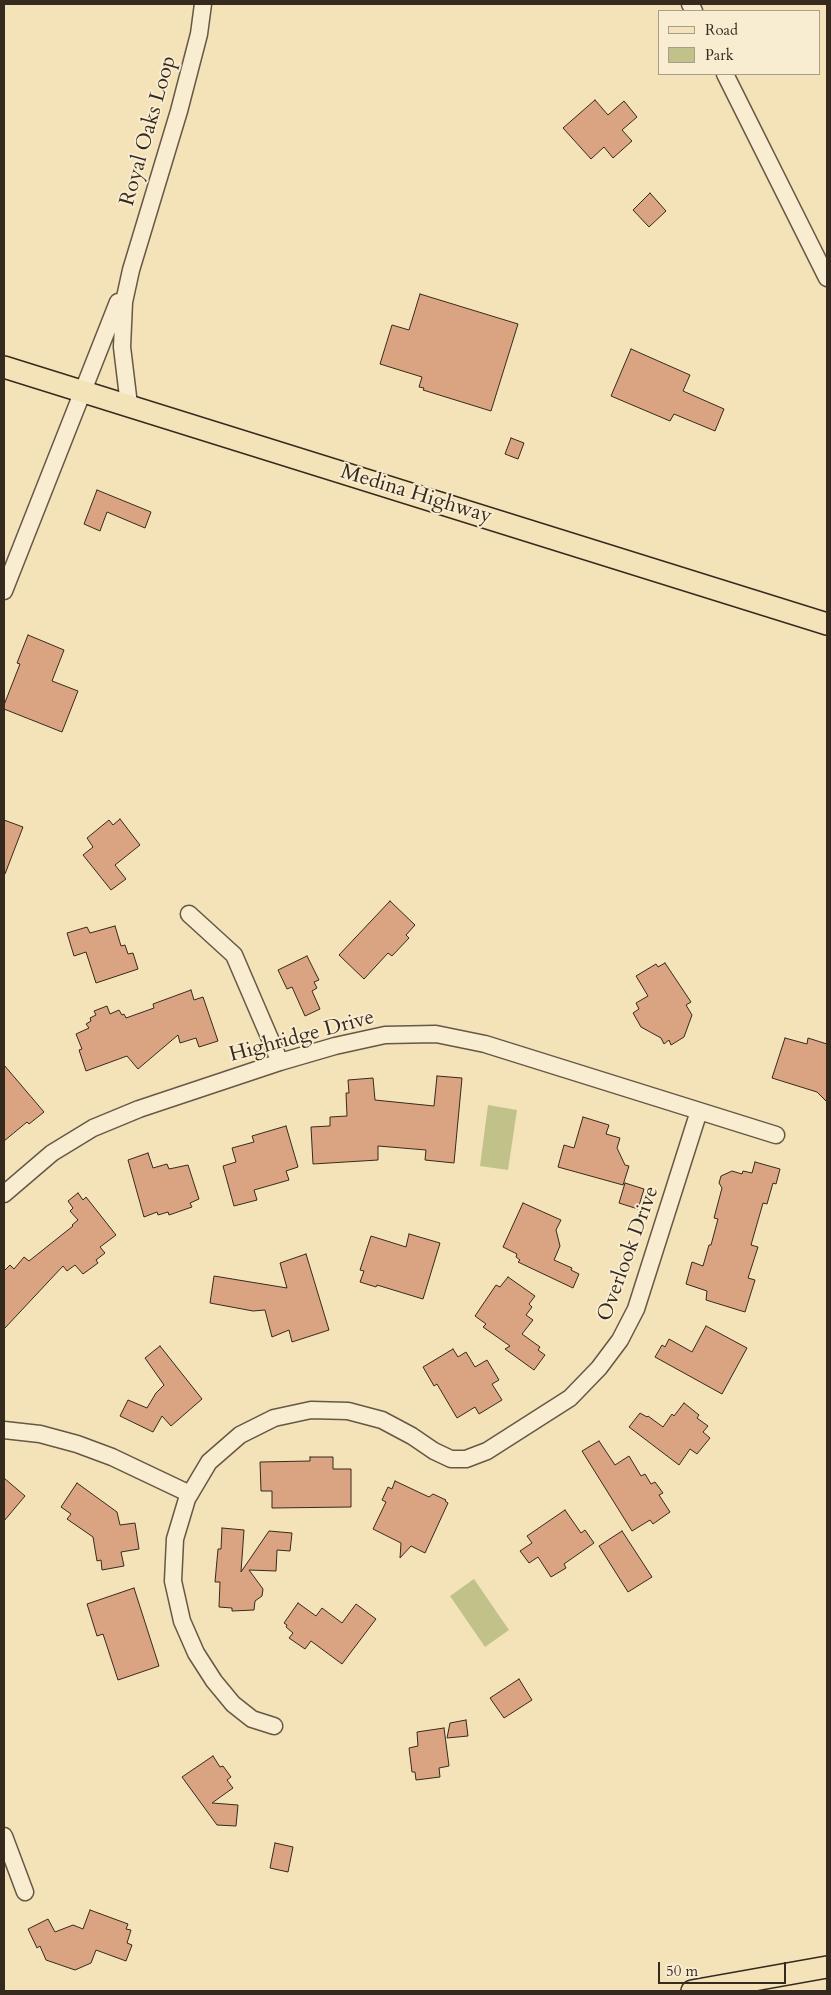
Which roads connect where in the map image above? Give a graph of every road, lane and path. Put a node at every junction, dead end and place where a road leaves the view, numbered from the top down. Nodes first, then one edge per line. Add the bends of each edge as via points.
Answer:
1 (203, 4) edge
2 (726, 75) edge
3 (131, 270) junction
4 (827, 278) edge
5 (4, 367) edge
6 (83, 391) junction
7 (129, 405) junction
8 (4, 591) edge
9 (827, 624) edge
10 (189, 914) dead end
11 (280, 1062) junction
12 (699, 1111) junction
13 (776, 1135) dead end
14 (4, 1194) edge
15 (4, 1430) edge
16 (190, 1494) junction
17 (274, 1726) dead end
18 (4, 1836) edge
19 (25, 1892) dead end
20 (827, 1967) edge
21 (692, 1991) edge

1 - 3 street, Royal Oaks Loop via 199,34 179,111
2 - 4 street
3 - 6 street, Royal Oaks Loop
3 - 7 street, Royal Oaks Loop via 122,327
5 - 6 main road, Medina Highway
6 - 7 main road, Medina Highway
6 - 8 street, Royal Oaks Loop
7 - 9 main road, Medina Highway
10 - 11 street via 234,955
11 - 12 street, Highridge Drive via 385,1035 436,1034 485,1044
11 - 14 street, Highridge Drive via 139,1109 93,1128 52,1153
12 - 13 street, Highridge Drive
12 - 16 street, Overlook Drive via 636,1309 620,1340 570,1398 487,1450 466,1459 451,1459 382,1420 348,1411 311,1410 274,1418 240,1435 209,1462
15 - 16 street via 40,1434 77,1444
16 - 17 street, Overlook Drive via 175,1539 173,1581 182,1621 196,1653 233,1704 252,1719
18 - 19 street
20 - 21 main road

